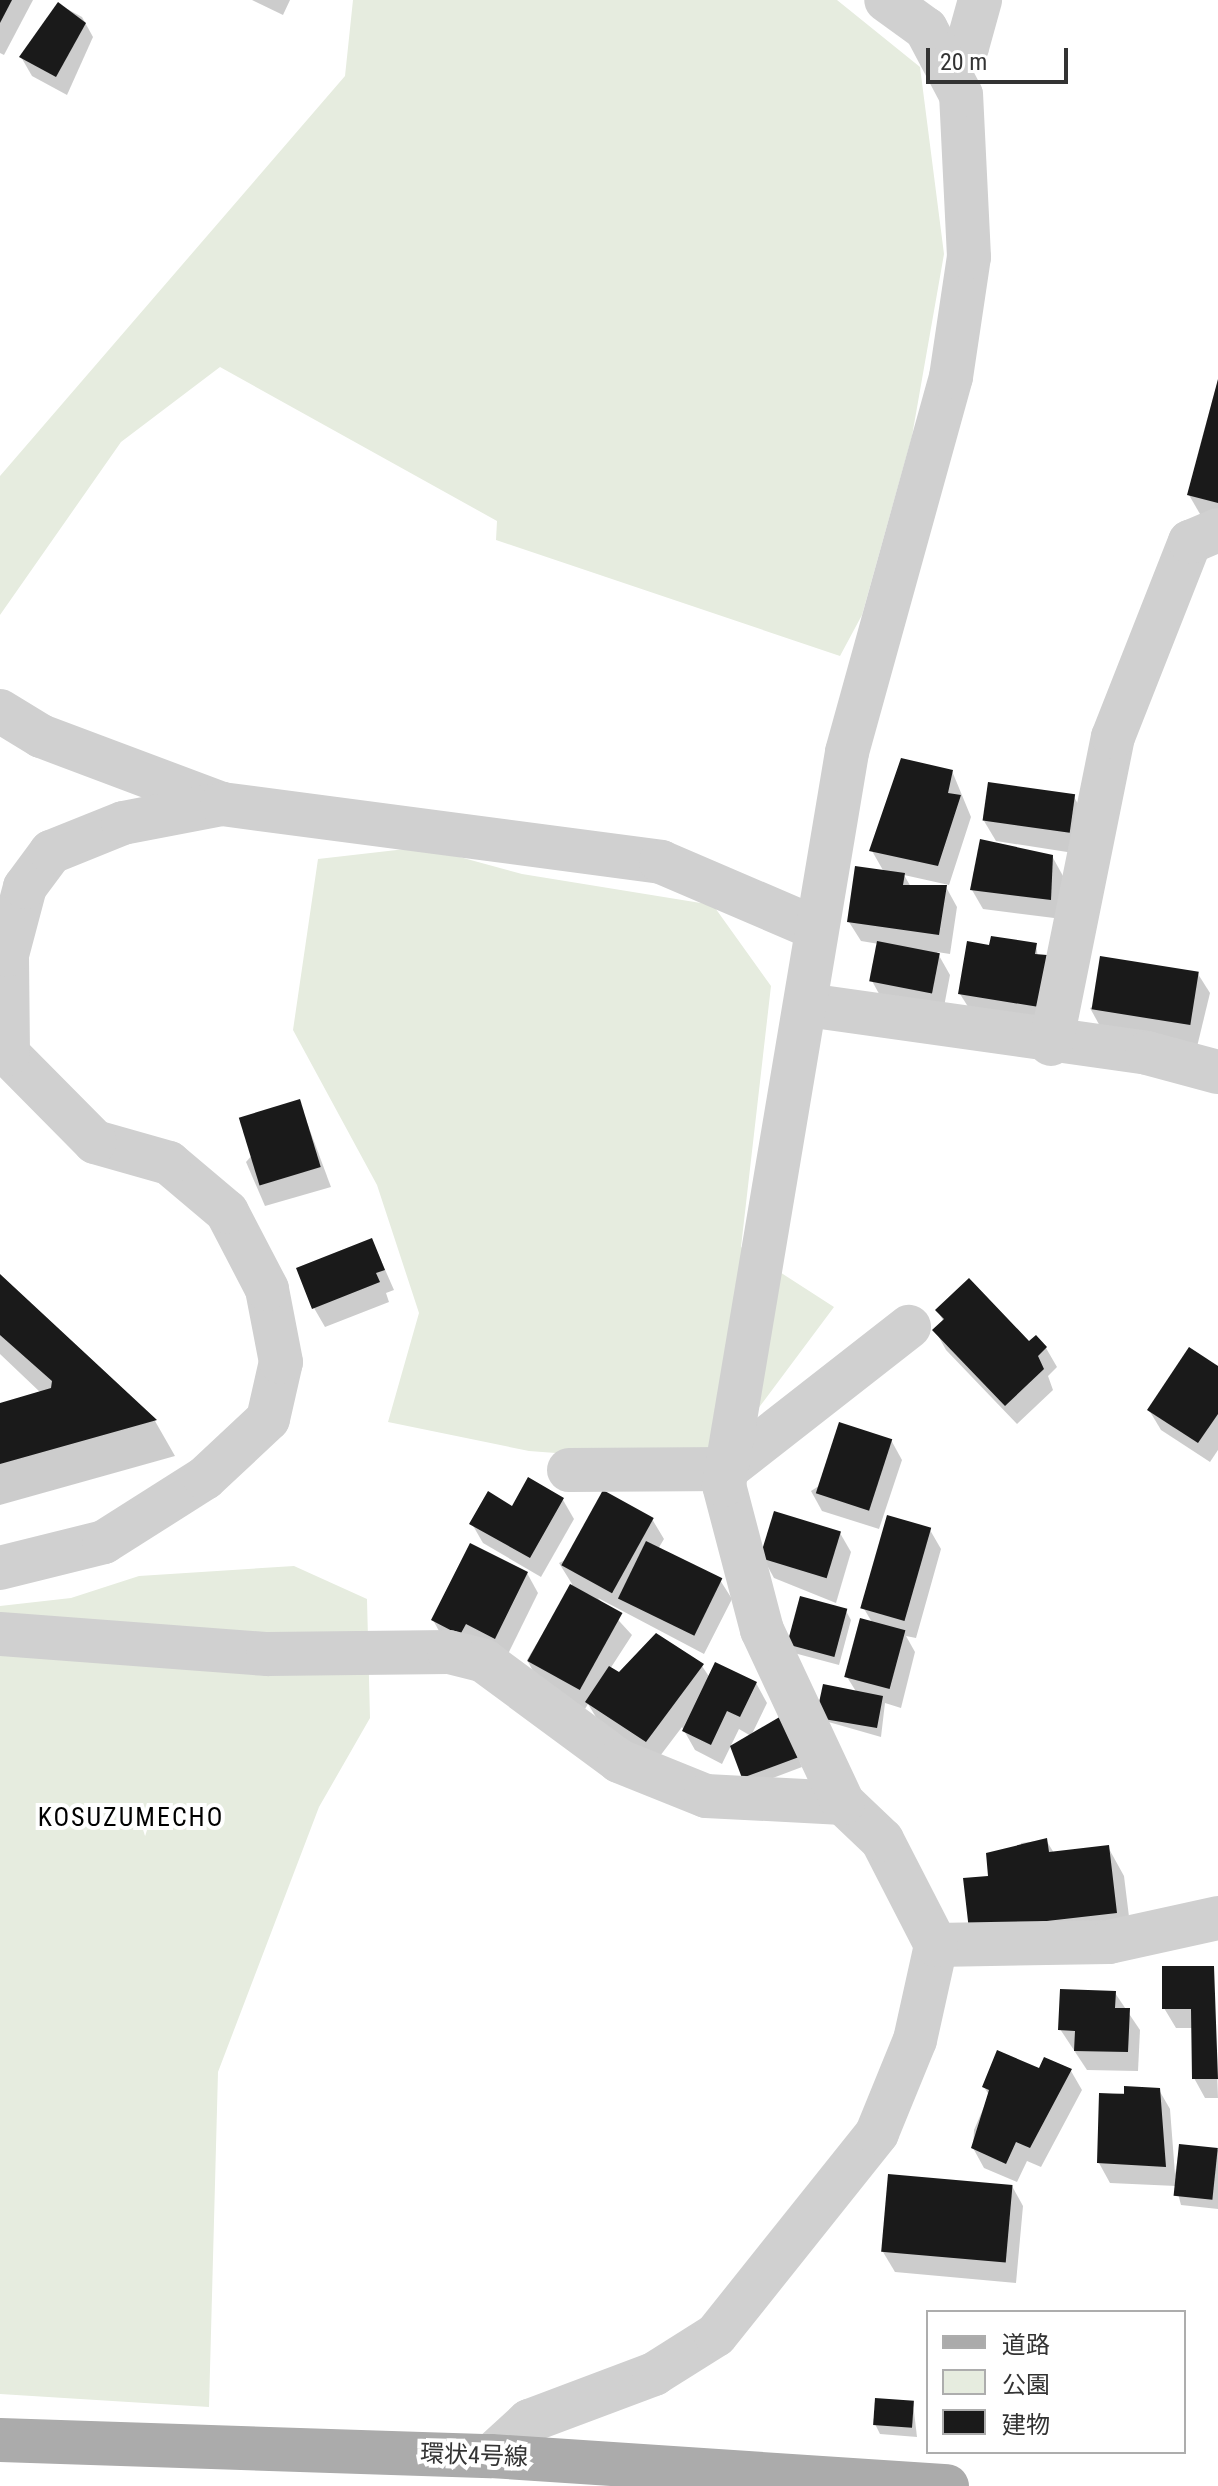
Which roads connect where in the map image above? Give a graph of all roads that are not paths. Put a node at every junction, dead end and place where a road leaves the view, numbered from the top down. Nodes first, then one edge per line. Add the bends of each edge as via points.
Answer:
1 (886, 0) edge
2 (980, 0) edge
3 (947, 67) junction
4 (1218, 530) edge
5 (0, 711) edge
6 (222, 804) junction
7 (813, 927) junction
8 (807, 1005) junction
9 (1051, 1044) junction
10 (1218, 1072) edge
11 (909, 1327) dead end
12 (727, 1469) junction
13 (569, 1470) dead end
14 (0, 1568) edge
15 (0, 1634) edge
16 (843, 1803) junction
17 (1218, 1918) edge
18 (936, 1945) junction
19 (0, 2440) edge
20 (491, 2456) junction
21 (729, 2477) edge
22 (947, 2486) edge

1 - 3 street via 926,29
2 - 3 street via 967,47
3 - 7 street via 961,95 969,257 951,377 847,752
4 - 9 street via 1190,542 1113,737
5 - 6 street via 41,736
6 - 7 street via 661,862
6 - 14 street via 123,823 51,852 25,887 7,955 8,1054 95,1142 169,1163 227,1212 267,1289 281,1362 278,1395 248,1443 146,1520 73,1553
7 - 8 street
8 - 9 street
8 - 12 street
9 - 10 street via 1147,1053
11 - 12 street
12 - 13 street
12 - 16 street via 724,1485 762,1630
15 - 16 street via 351,1657 407,1650 484,1661 619,1761 706,1796
16 - 18 street via 882,1840
17 - 18 street via 1109,1942
18 - 20 street via 915,2040 877,2133 716,2335 654,2374 529,2421
19 - 20 main road, 環状4号線
20 - 21 main road, 環状4号線
21 - 22 main road, 環状4号線

